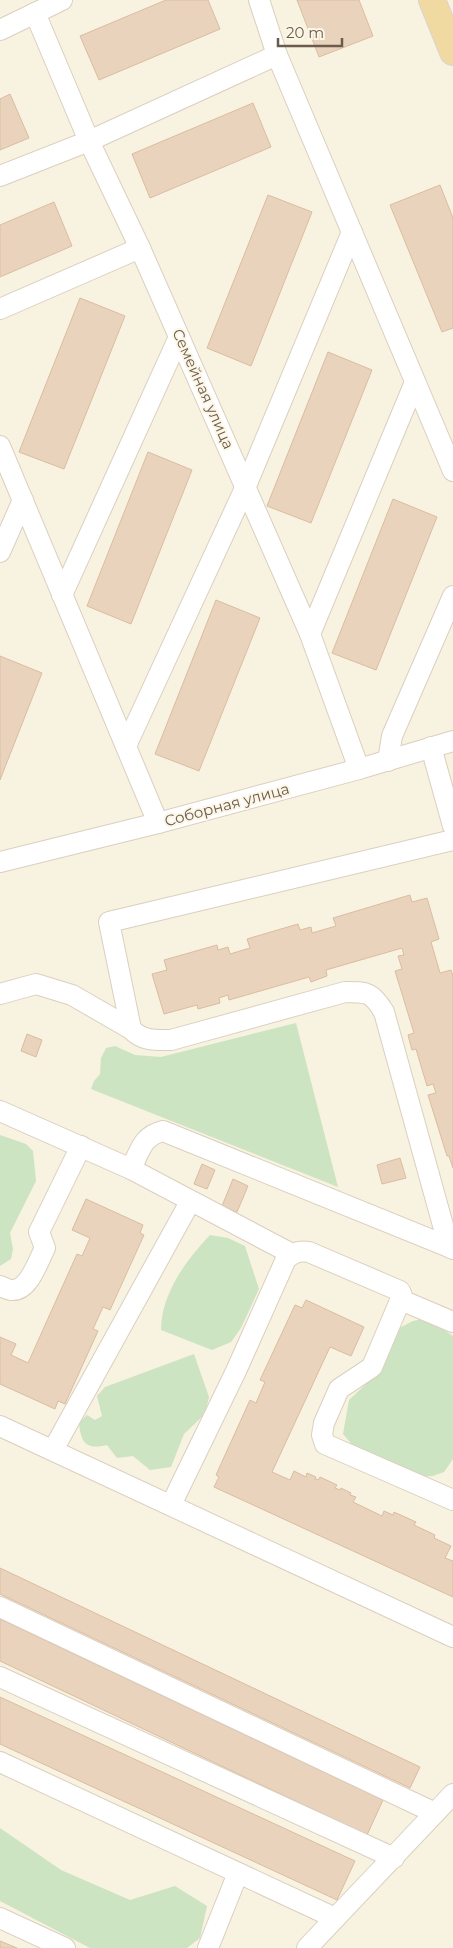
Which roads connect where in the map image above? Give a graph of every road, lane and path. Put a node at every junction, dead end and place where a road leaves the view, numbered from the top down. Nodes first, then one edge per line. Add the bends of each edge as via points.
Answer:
1 (62, 0) edge
2 (259, 0) edge
3 (432, 0) edge
4 (35, 13) junction
5 (0, 30) edge
6 (453, 52) edge
7 (277, 55) junction
8 (89, 141) junction
9 (0, 176) edge
10 (352, 232) junction
11 (140, 248) junction
12 (0, 309) edge
13 (179, 337) junction
14 (415, 382) junction
15 (0, 446) edge
16 (453, 471) edge
17 (246, 486) junction
18 (23, 500) junction
19 (0, 552) edge
20 (62, 595) junction
21 (453, 596) edge
22 (310, 634) junction
23 (453, 741) edge
24 (126, 746) junction
25 (431, 747) junction
26 (388, 760) junction
27 (359, 770) junction
28 (158, 823) junction
29 (453, 826) edge
30 (453, 840) edge
31 (0, 862) edge
32 (0, 994) edge
33 (131, 1029) junction
34 (0, 1111) edge
35 (81, 1146) junction
36 (131, 1169) junction
37 (190, 1202) junction
38 (451, 1248) edge
39 (292, 1254) junction
40 (0, 1286) edge
41 (401, 1300) junction
42 (453, 1322) edge
43 (0, 1426) edge
44 (53, 1450) junction
45 (453, 1500) edge
46 (171, 1506) junction
47 (0, 1607) edge
48 (453, 1637) edge
49 (0, 1677) edge
50 (0, 1762) edge
51 (453, 1794) edge
52 (435, 1813) junction
53 (394, 1858) junction
54 (238, 1873) junction
55 (0, 1918) edge
56 (335, 1918) junction
57 (65, 1948) edge
58 (208, 1948) edge
59 (307, 1948) edge

1 - 4 street
2 - 7 street
3 - 6 main road
4 - 5 street
4 - 8 street, Семейная улица
7 - 8 street
7 - 10 street
8 - 9 street
8 - 11 street, Семейная улица
10 - 14 street
10 - 17 street
11 - 12 street
11 - 13 street, Семейная улица
13 - 17 street, Семейная улица
13 - 20 street
14 - 16 street
14 - 22 street
15 - 18 street
17 - 22 street, Семейная улица
17 - 24 street
18 - 19 street
18 - 20 street
20 - 24 street
21 - 26 street via 392,736
22 - 27 street, Семейная улица
23 - 25 street, Соборная улица
24 - 28 street
25 - 26 street, Соборная улица
25 - 29 street
26 - 27 street, Соборная улица
27 - 28 street, Соборная улица
28 - 31 street, Соборная улица
30 - 33 street via 109,922
32 - 33 street via 36,984 72,995
33 - 38 street via 137,1036 151,1040 171,1040 345,992 366,992 376,998 384,1012
34 - 35 street
35 - 36 street
35 - 40 street via 39,1232 44,1248 29,1280 17,1290
36 - 37 street
36 - 38 street via 145,1140 153,1133 164,1131
37 - 39 street
37 - 44 street
39 - 41 street via 300,1250 308,1252 400,1291
39 - 46 street via 286,1259
41 - 42 street
41 - 45 street via 372,1367 339,1389 322,1435 326,1444 336,1449
43 - 44 street
44 - 46 street
46 - 48 street
47 - 52 street
49 - 53 street
50 - 54 street
51 - 52 street
52 - 53 street
53 - 56 street
54 - 56 street
54 - 58 street
55 - 57 street
56 - 59 street

